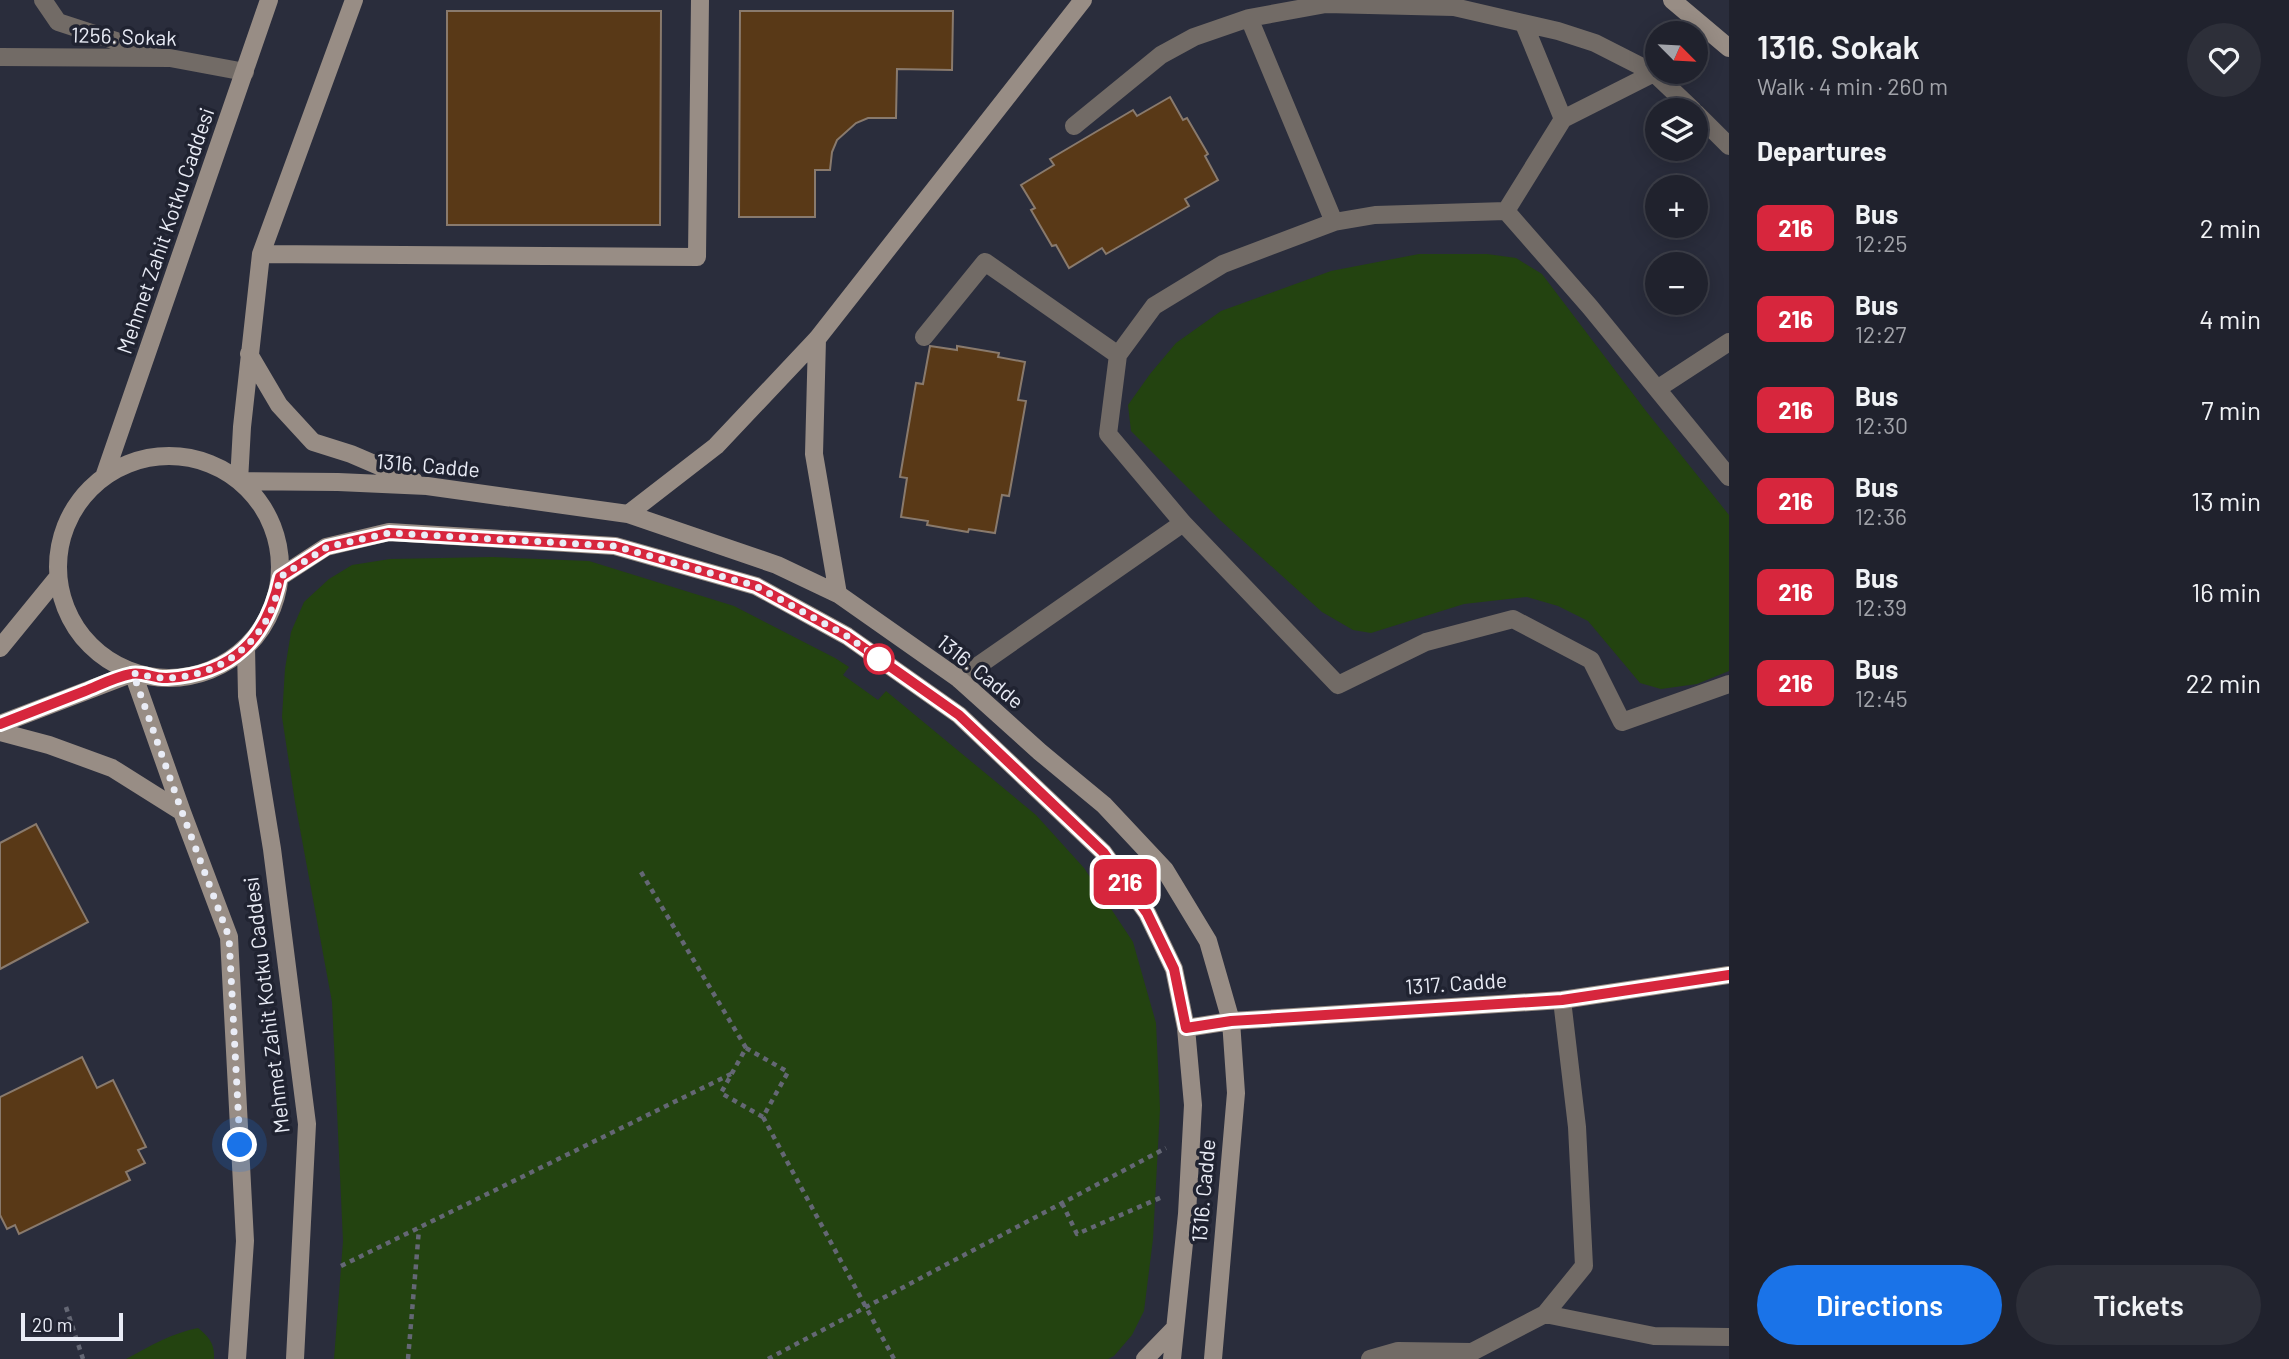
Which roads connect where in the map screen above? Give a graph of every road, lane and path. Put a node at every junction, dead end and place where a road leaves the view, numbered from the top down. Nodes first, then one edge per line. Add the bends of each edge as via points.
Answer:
1 (43, 0) edge
2 (269, 0) edge
3 (354, 0) edge
4 (700, 0) edge
5 (1083, 0) edge
6 (1672, 0) edge
7 (1249, 18) junction
8 (1524, 24) junction
9 (1729, 48) edge
10 (0, 57) edge
11 (170, 58) junction
12 (1645, 68) edge
13 (245, 72) junction
14 (1645, 78) edge
15 (1665, 84) edge
16 (1680, 98) edge
17 (1563, 119) junction
18 (1074, 126) dead end
19 (1708, 126) edge
20 (1729, 146) edge
21 (1506, 211) junction
22 (1334, 222) junction
23 (261, 254) junction
24 (924, 337) dead end
25 (817, 339) junction
26 (1729, 342) edge
27 (249, 354) junction
28 (1118, 355) junction
29 (1657, 389) junction
30 (104, 477) junction
31 (1729, 477) edge
32 (240, 481) junction
33 (427, 486) junction
34 (628, 514) junction
35 (1183, 523) junction
36 (280, 577) junction
37 (58, 578) junction
38 (838, 594) junction
39 (246, 647) junction
40 (0, 648) edge
41 (133, 673) junction
42 (959, 679) junction
43 (1729, 684) edge
44 (0, 724) edge
45 (0, 732) edge
46 (182, 812) junction
47 (641, 872) dead end
48 (1729, 975) edge
49 (1562, 1000) junction
50 (1231, 1021) junction
51 (1186, 1028) junction
52 (746, 1048) junction
53 (731, 1074) junction
54 (763, 1116) junction
55 (1192, 1134) junction
56 (1189, 1185) junction
57 (1062, 1203) junction
58 (419, 1228) junction
59 (341, 1266) dead end
60 (65, 1307) dead end
61 (866, 1307) junction
62 (1545, 1314) junction
63 (1175, 1328) junction
64 (1729, 1337) edge
65 (1470, 1355) edge
66 (83, 1359) edge
67 (237, 1359) edge
68 (295, 1359) edge
69 (408, 1359) edge
70 (768, 1359) edge
71 (894, 1359) edge
72 (1145, 1359) edge
73 (1172, 1359) edge
74 (1213, 1359) edge
75 (1370, 1359) edge

1 - 11 street via 58,22
2 - 13 street, Mehmet Zahit Kotku Caddesi
3 - 23 street
4 - 23 street via 697,257
5 - 25 street
6 - 9 street
7 - 8 street via 1326,4 1454,6
7 - 18 street via 1194,37 1161,55
7 - 22 street
8 - 12 street via 1595,43
8 - 17 street
10 - 11 street, 1256. Sokak
11 - 13 street, 1256. Sokak
13 - 30 street, Mehmet Zahit Kotku Caddesi
14 - 17 street
15 - 16 street
17 - 21 street
19 - 20 street
21 - 22 street via 1375,215
21 - 29 street
22 - 28 street via 1223,264 1154,306
23 - 27 street
24 - 28 street via 985,262
25 - 34 street via 716,446
25 - 38 street via 814,454
26 - 29 street
27 - 32 street
27 - 33 street via 279,405 313,442
28 - 35 street via 1108,434
29 - 31 street
30 - 32 street via 126,464 173,456 220,467
30 - 37 street via 83,496 68,521
32 - 33 street, 1316. Cadde
32 - 36 street via 272,523
33 - 34 street, 1316. Cadde
34 - 38 street, 1316. Cadde via 777,565
35 - 42 street
35 - 43 street via 1338,685 1426,642 1513,619 1591,660 1622,722
36 - 39 street via 264,626
36 - 51 street, 1316. Cadde via 327,547 389,533 615,546 756,586 847,636 959,715 1103,852 1147,913 1174,969
37 - 40 street
37 - 41 street via 65,608 82,637 104,659
38 - 42 street, 1316. Cadde
39 - 41 street via 222,665 194,676 163,678
39 - 68 street, Mehmet Zahit Kotku Caddesi via 247,696 272,849 307,1124
41 - 44 street
41 - 46 street, Mehmet Zahit Kotku Caddesi
42 - 50 street, 1316. Cadde via 1104,805 1165,870 1208,941
45 - 46 street via 112,768
46 - 67 street, Mehmet Zahit Kotku Caddesi via 229,937 245,1241
47 - 52 path
48 - 49 street, 1317. Cadde
49 - 50 street, 1317. Cadde
49 - 62 street via 1577,1127 1584,1266
50 - 51 street, 1317. Cadde
50 - 74 street, 1316. Cadde via 1236,1093
51 - 55 street, 1316. Cadde
52 - 53 path
52 - 54 path via 788,1072
53 - 54 path via 721,1093
53 - 58 path
54 - 61 path
55 - 56 street, 1316. Cadde
55 - 57 path
56 - 57 path via 1077,1234
56 - 63 street, 1316. Cadde
57 - 61 path
58 - 59 path
58 - 69 path
60 - 66 path
61 - 70 path
61 - 71 path
62 - 64 street via 1654,1336
62 - 65 street
63 - 72 street
63 - 73 street, 1316. Cadde
65 - 75 street via 1398,1351

